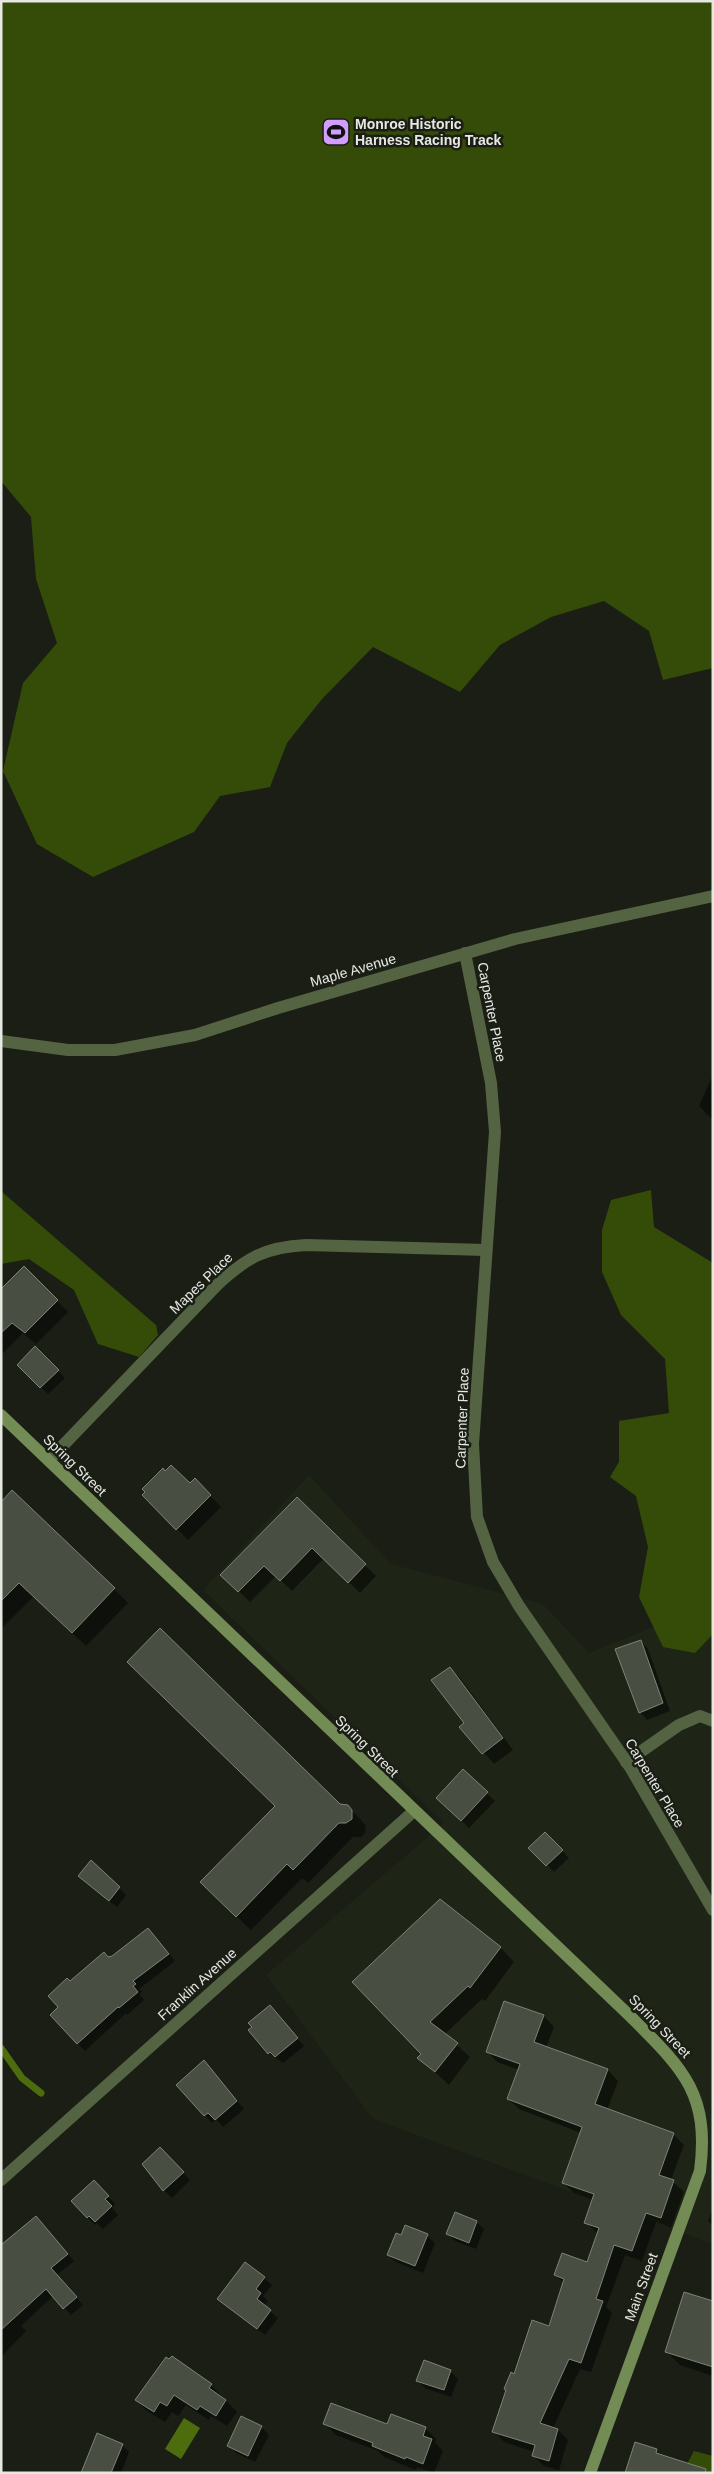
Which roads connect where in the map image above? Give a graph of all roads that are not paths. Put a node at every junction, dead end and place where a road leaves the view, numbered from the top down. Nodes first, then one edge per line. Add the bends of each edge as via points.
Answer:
1 (713, 896) edge
2 (465, 953) junction
3 (1, 1041) edge
4 (486, 1250) junction
5 (1, 1415) edge
6 (49, 1460) junction
7 (713, 1721) edge
8 (626, 1762) junction
9 (414, 1811) junction
10 (713, 1910) edge
11 (698, 2108) joint
12 (1, 2180) edge
13 (590, 2473) edge

1 - 2 street, Maple Avenue
2 - 3 street, Maple Avenue via 196,1035 115,1050 68,1050
2 - 4 street, Carpenter Place via 491,1083 495,1132
4 - 6 street, Mapes Place via 306,1245 257,1254 216,1285
4 - 8 street, Carpenter Place via 473,1444 477,1517 493,1562 519,1606
5 - 6 street, Spring Street
6 - 9 street, Spring Street
7 - 8 street via 700,1716 679,1726
8 - 10 street, Carpenter Place
9 - 11 street, Spring Street via 674,2059
9 - 12 street, Franklin Avenue
11 - 13 street, Main Street via 703,2134 700,2170

